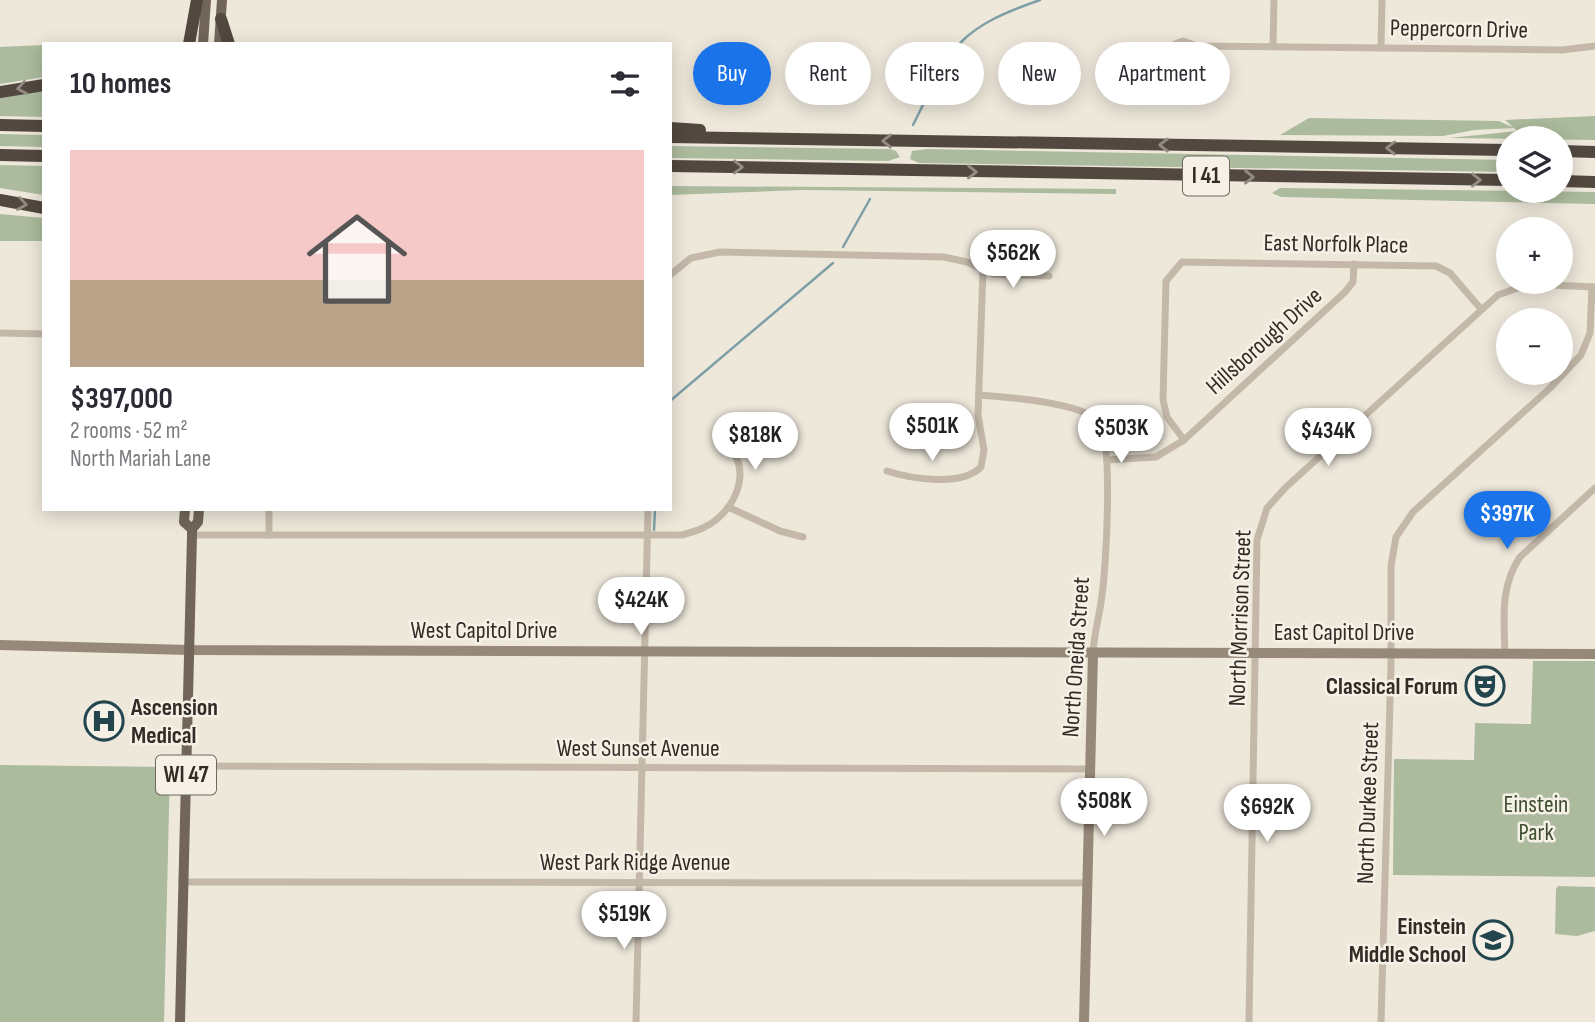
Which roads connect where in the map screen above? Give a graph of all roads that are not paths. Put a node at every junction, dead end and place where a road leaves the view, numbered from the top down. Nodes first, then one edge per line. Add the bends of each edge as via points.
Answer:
1 (197, 0) edge
2 (206, 0) edge
3 (222, 0) edge
4 (1274, 0) edge
5 (1382, 0) edge
6 (221, 19) junction
7 (189, 42) edge
8 (203, 42) edge
9 (219, 42) edge
10 (228, 42) edge
11 (1273, 46) junction
12 (1595, 46) edge
13 (1230, 47) edge
14 (1381, 48) junction
15 (42, 85) edge
16 (0, 92) edge
17 (0, 125) edge
18 (42, 126) edge
19 (672, 128) edge
20 (672, 137) edge
21 (763, 139) junction
22 (1496, 150) edge
23 (1573, 151) edge
24 (1595, 152) edge
25 (0, 155) edge
26 (42, 156) edge
27 (672, 166) edge
28 (1496, 180) edge
29 (1573, 181) edge
30 (1595, 182) edge
31 (0, 200) edge
32 (42, 208) edge
33 (1354, 264) junction
34 (983, 270) junction
35 (672, 273) edge
36 (1049, 276) dead end
37 (1594, 287) edge
38 (1481, 309) junction
39 (0, 333) edge
40 (42, 334) edge
41 (979, 395) junction
42 (1184, 440) junction
43 (726, 446) dead end
44 (1107, 460) junction
45 (887, 471) dead end
46 (1595, 488) edge
47 (728, 507) junction
48 (185, 511) edge
49 (199, 511) edge
50 (269, 511) edge
51 (648, 511) edge
52 (192, 532) junction
53 (269, 535) junction
54 (647, 537) junction
55 (803, 537) dead end
56 (0, 645) edge
57 (189, 650) junction
58 (646, 652) junction
59 (1093, 653) junction
60 (1257, 653) junction
61 (1392, 654) junction
62 (1505, 654) junction
63 (1595, 654) edge
64 (187, 766) junction
65 (643, 766) junction
66 (1090, 769) junction
67 (639, 881) junction
68 (182, 882) junction
69 (1087, 883) junction
70 (180, 1022) edge
71 (636, 1022) edge
72 (1084, 1022) edge
73 (1249, 1022) edge
74 (1381, 1022) edge

1 - 7 highway
2 - 8 main road
3 - 6 main road
4 - 11 street
5 - 14 street
6 - 9 main road
6 - 10 highway
11 - 13 street, Peppercorn Drive
11 - 14 street, Peppercorn Drive
12 - 14 street, Peppercorn Drive via 1562,50
15 -> 16 highway
17 - 18 highway
19 - 21 highway via 734,132
20 - 21 highway, I 41
22 -> 21 highway, I 41
23 - 24 highway
25 - 26 highway
27 -> 28 highway, I 41
29 - 30 highway
31 -> 32 highway
33 - 38 street, East Norfolk Place via 1436,266 1450,273
33 - 42 street, Hillsborough Drive via 1353,282 1345,292
33 - 42 street, East Norfolk Place via 1189,261 1174,268 1166,281 1163,400 1167,417
34 - 35 street via 944,257 705,253
34 - 36 street
34 - 41 street
37 - 38 street, North Morrison Street via 1518,286
37 - 61 street, North Durkee Street via 1590,333 1581,355 1402,524 1391,566
38 - 60 street, North Morrison Street via 1267,508 1258,540
39 - 40 street
41 - 44 street, North Oneida Street via 1089,414 1105,433
41 - 45 street via 981,467 965,478 912,477
42 - 44 street, Hillsborough Drive via 1156,457
43 - 47 street via 741,468
44 - 59 street, North Oneida Street via 1103,591
46 - 62 street via 1511,570 1504,603
47 - 54 street via 695,531
47 - 55 street
48 - 52 main road, WI 47 via 184,522
49 - 52 main road, WI 47
50 - 53 street
51 - 54 street
52 - 53 street
52 - 57 main road, WI 47
53 - 54 street
54 - 58 street
56 - 57 street, West Capitol Drive
57 - 58 street, West Capitol Drive
57 - 64 main road, WI 47
58 - 59 street, West Capitol Drive
58 - 65 street
59 - 60 street, East Capitol Drive
59 - 66 street, North Oneida Street
60 - 61 street, East Capitol Drive
60 - 73 street, North Morrison Street
61 - 62 street, East Capitol Drive
61 - 74 street, North Durkee Street
62 - 63 street, East Capitol Drive
64 - 65 street, West Sunset Avenue
64 - 68 main road, WI 47
65 - 66 street, West Sunset Avenue
65 - 67 street
66 - 69 street, North Oneida Street
67 - 68 street, West Park Ridge Avenue
67 - 69 street, West Park Ridge Avenue
67 - 71 street
68 - 70 main road, WI 47
69 - 72 street, North Oneida Street

